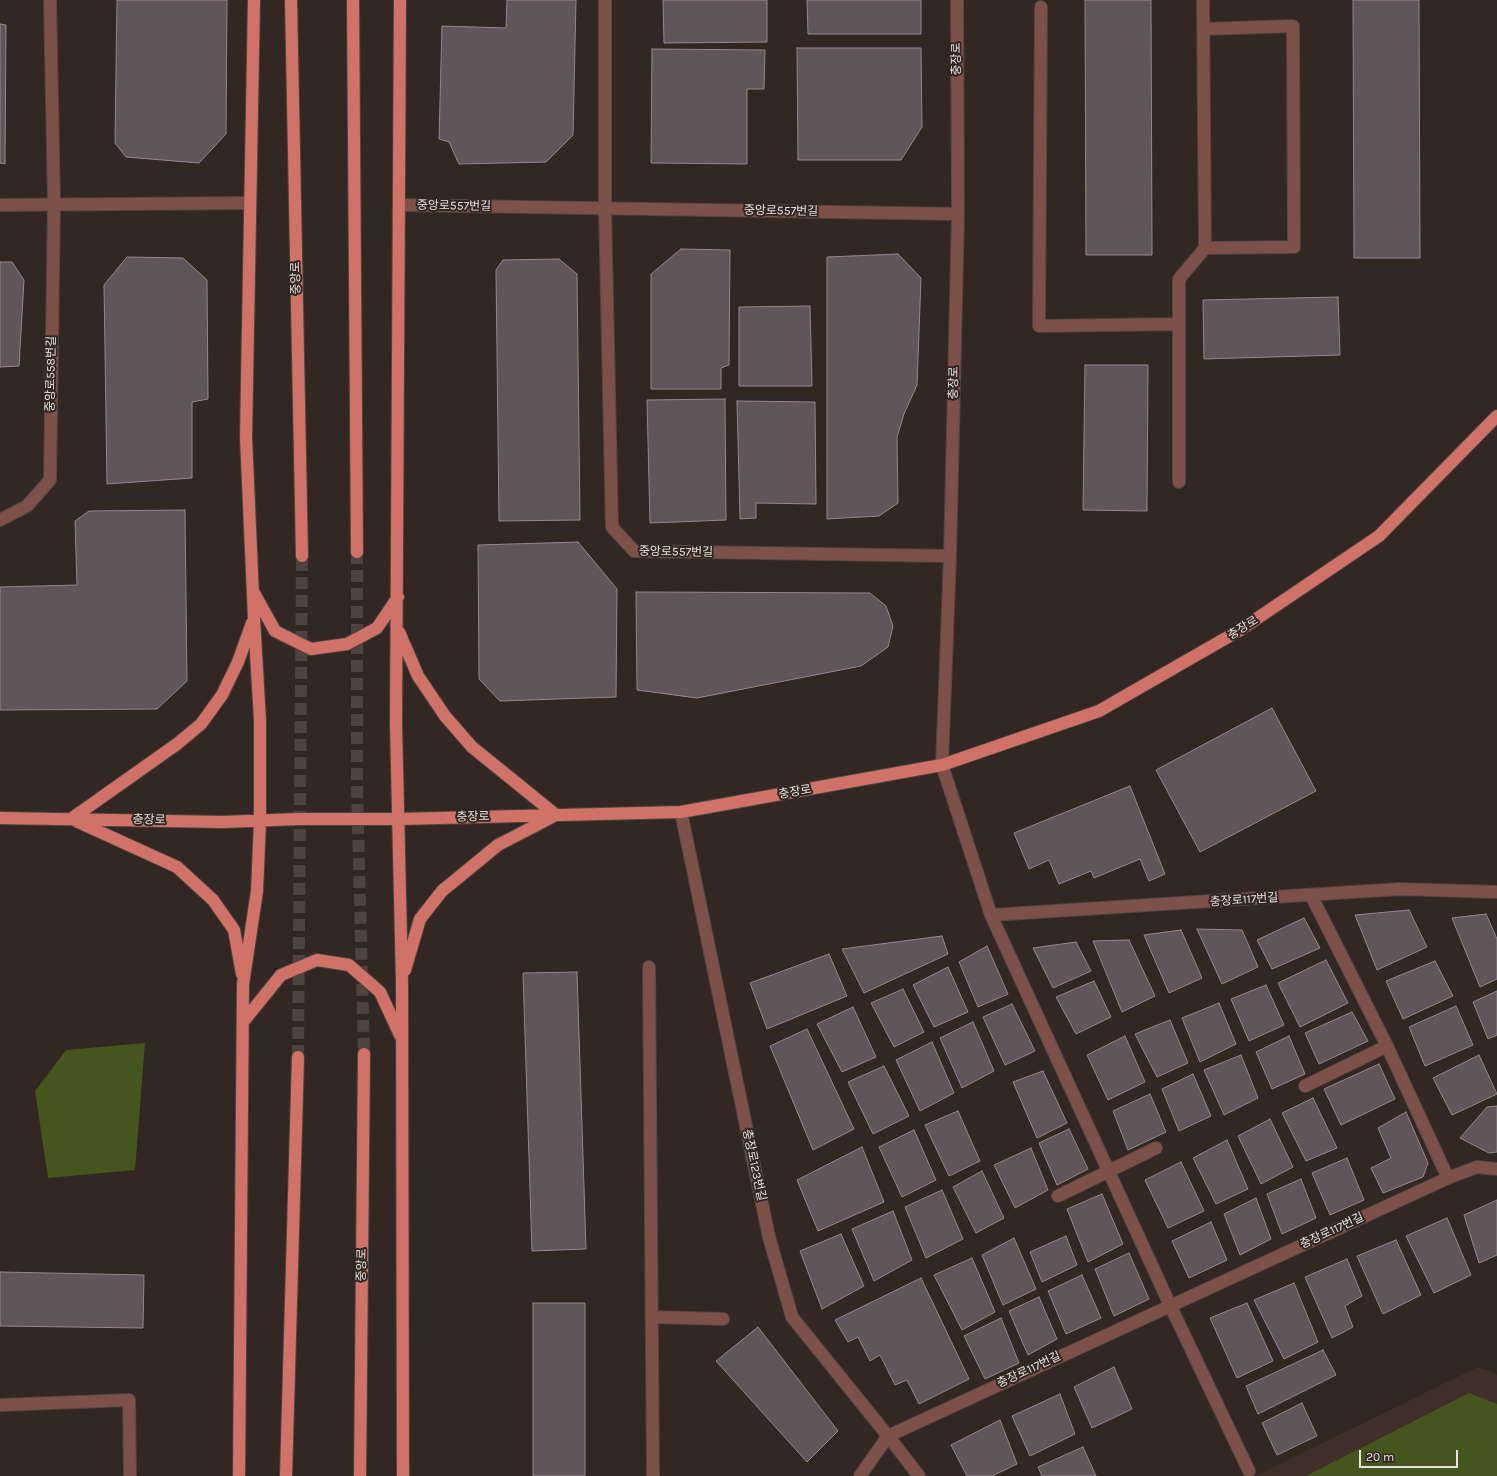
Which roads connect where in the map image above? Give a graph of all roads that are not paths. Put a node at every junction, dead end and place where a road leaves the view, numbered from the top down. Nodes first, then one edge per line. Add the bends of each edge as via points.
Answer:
1 (50, 0) edge
2 (254, 0) edge
3 (291, 0) edge
4 (353, 0) edge
5 (400, 0) edge
6 (605, 0) edge
7 (957, 0) edge
8 (1203, 0) edge
9 (1041, 7) dead end
10 (1203, 29) junction
11 (250, 203) junction
12 (0, 204) edge
13 (54, 204) junction
14 (400, 205) junction
15 (605, 208) junction
16 (958, 214) junction
17 (1204, 248) junction
18 (1178, 324) junction
19 (1497, 416) edge
20 (1179, 482) dead end
21 (0, 520) edge
22 (357, 552) tunnel mouth
23 (302, 556) tunnel mouth
24 (950, 556) junction
25 (253, 590) junction
26 (398, 597) junction
27 (254, 618) junction
28 (398, 627) junction
29 (942, 765) junction
30 (681, 812) junction
31 (556, 815) junction
32 (0, 818) edge
33 (71, 819) junction
34 (399, 819) junction
35 (260, 821) junction
36 (1497, 892) edge
37 (1311, 895) junction
38 (991, 915) junction
39 (649, 966) dead end
40 (402, 982) junction
41 (244, 984) junction
42 (243, 1022) junction
43 (402, 1040) junction
44 (1387, 1046) junction
45 (364, 1054) tunnel mouth
46 (298, 1057) tunnel mouth
47 (1305, 1086) dead end
48 (1156, 1148) dead end
49 (1497, 1169) edge
50 (1108, 1171) junction
51 (1448, 1178) junction
52 (1058, 1196) dead end
53 (1170, 1305) junction
54 (652, 1317) junction
55 (723, 1319) dead end
56 (0, 1404) edge
57 (888, 1436) junction
58 (1249, 1471) dead end
59 (130, 1476) edge
60 (239, 1476) edge
61 (286, 1476) edge
62 (360, 1476) edge
63 (403, 1476) edge
64 (653, 1476) edge
65 (860, 1476) edge
66 (919, 1476) edge

1 - 13 street, 중앙로558번길
2 - 11 main road
3 - 23 main road, 중앙로
4 - 22 main road
5 - 14 main road
6 - 15 street, 중앙로557번길
7 - 16 street, 충장로
8 - 10 street
9 - 18 street via 1039,326
10 - 17 street
10 - 17 street via 1293,26 1294,247
11 - 13 street
11 - 25 main road via 246,437
12 - 13 street
13 - 21 street, 중앙로558번길 via 50,480 27,506
14 - 15 street, 중앙로557번길
14 - 26 main road
15 - 16 street, 중앙로557번길
15 - 24 street, 중앙로557번길 via 612,527 634,551
16 - 24 street, 충장로
17 - 18 street via 1179,279
18 - 20 street
19 - 29 main road, 충장로 via 1379,536 1240,630 1099,711
24 - 29 street, 충장로
25 - 26 main road via 275,630 311,649 347,644 377,628
25 - 27 main road
26 - 28 main road
27 - 33 main road via 238,662 222,695 201,724
27 - 35 main road via 260,721
28 - 31 main road via 418,676 445,716 472,747
28 - 34 main road via 396,723
29 - 30 main road, 충장로
29 - 38 street
30 - 31 main road, 충장로
30 - 57 street, 충장로123번길 via 769,1237 792,1316
31 - 34 main road, 충장로
31 - 40 main road via 498,845 442,891 420,919
32 - 33 main road, 충장로
33 - 35 main road, 충장로
33 - 41 main road via 177,867 213,900 234,930
34 - 35 main road, 충장로
34 - 40 main road
35 - 41 main road via 257,891
36 - 37 street, 충장로117번길 via 1400,889
37 - 38 street, 충장로117번길
37 - 44 street
38 - 50 street
39 - 54 street
40 - 43 main road
41 - 42 main road
42 - 43 main road via 281,974 316,960 349,965 380,992
42 - 60 main road
43 - 63 main road
44 - 47 street
44 - 51 street
45 - 62 main road, 중앙로
46 - 61 main road
48 - 50 street
49 - 51 street, 충장로117번길 via 1477,1167
50 - 52 street
50 - 53 street
51 - 53 street, 충장로117번길
53 - 57 street, 충장로117번길
53 - 58 street
54 - 55 street
54 - 64 street
56 - 59 street via 129,1400
57 - 65 street
57 - 66 street, 충장로123번길

